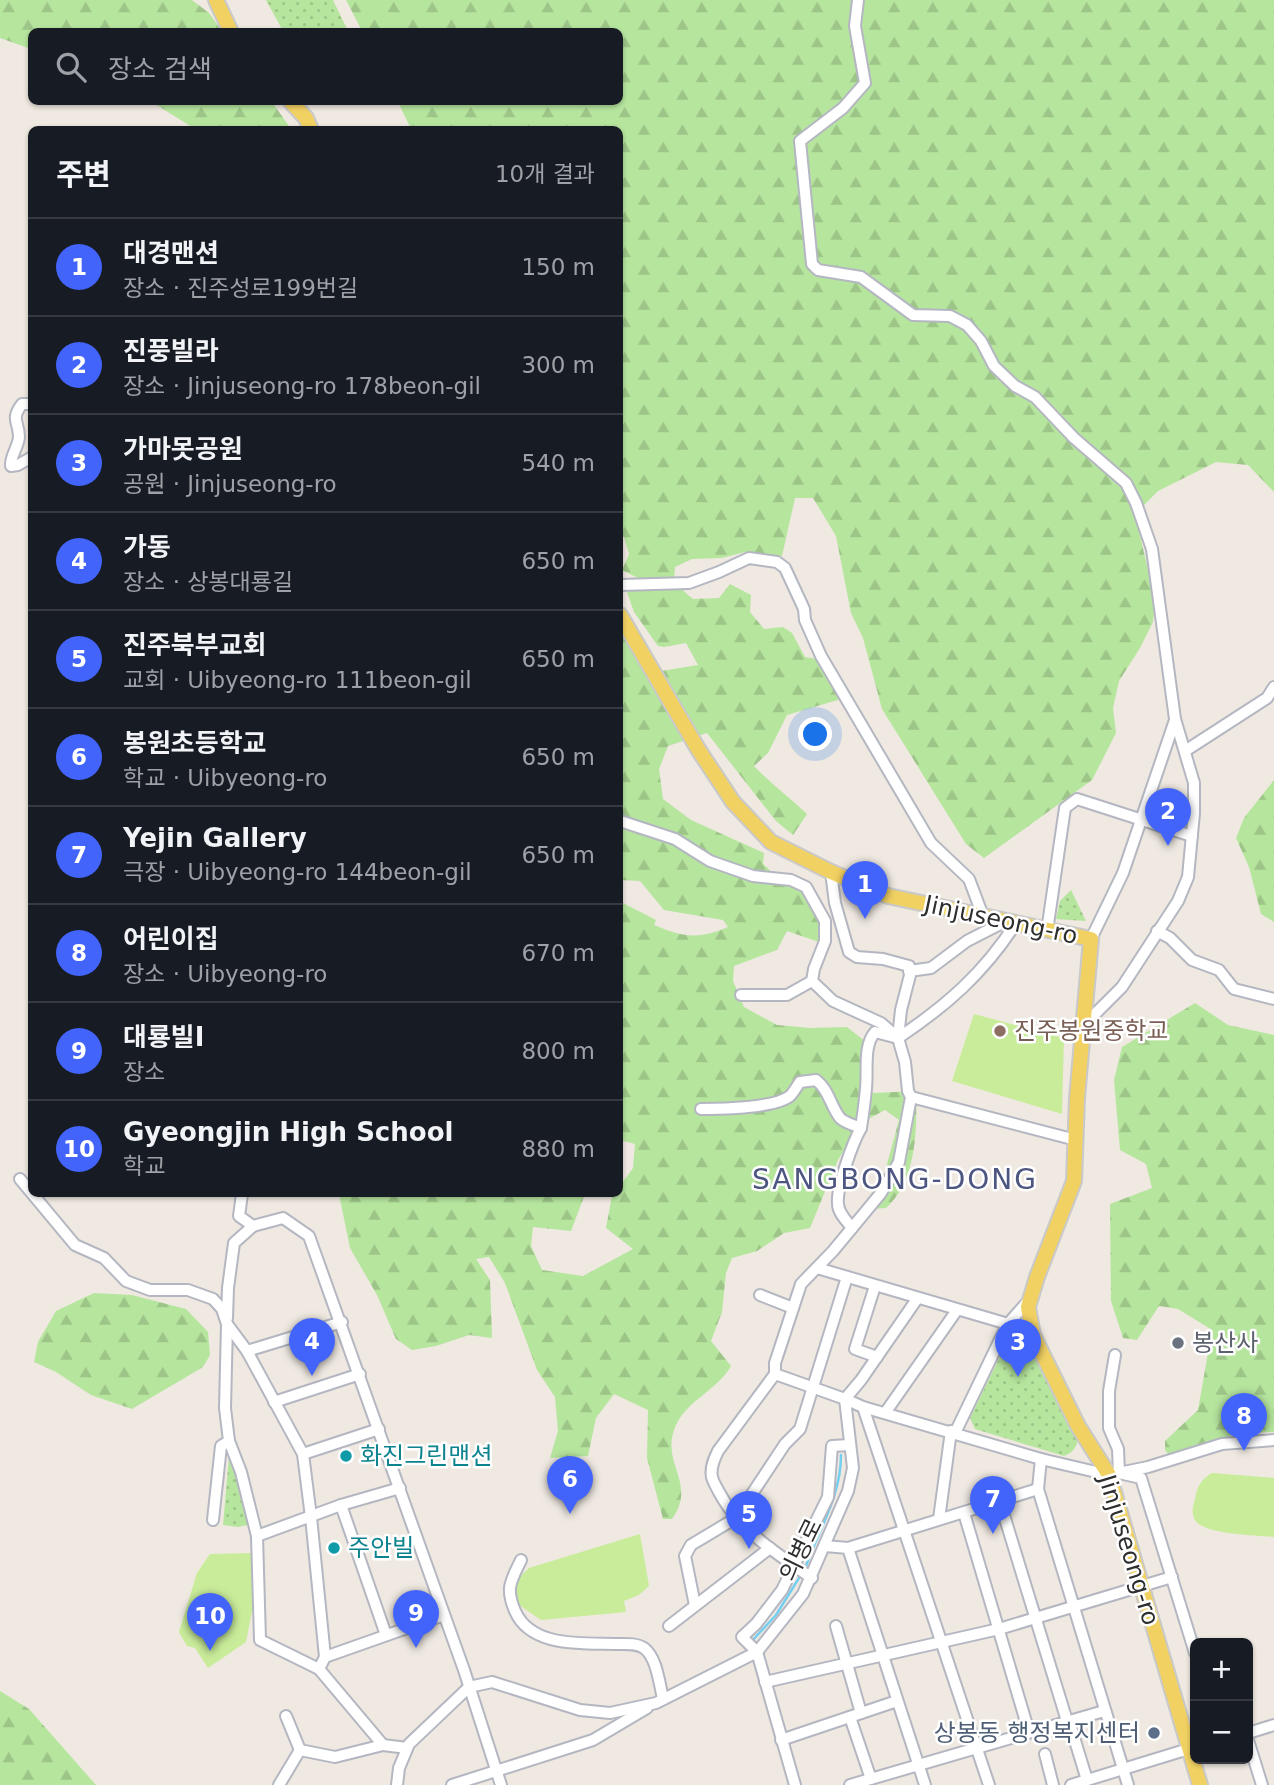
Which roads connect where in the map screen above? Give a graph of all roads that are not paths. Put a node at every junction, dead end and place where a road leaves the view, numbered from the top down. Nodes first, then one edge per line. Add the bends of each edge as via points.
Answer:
1 (216, 0) edge
2 (858, 0) edge
3 (229, 28) edge
4 (294, 105) edge
5 (309, 126) edge
6 (28, 404) edge
7 (28, 459) edge
8 (623, 585) edge
9 (623, 620) edge
10 (1274, 687) edge
11 (1175, 719) junction
12 (1185, 751) junction
13 (1142, 821) junction
14 (623, 822) edge
15 (1192, 836) junction
16 (831, 872) junction
17 (983, 916) junction
18 (1011, 922) junction
19 (1047, 931) junction
20 (1157, 931) junction
21 (1091, 939) junction
22 (909, 971) junction
23 (812, 981) junction
24 (741, 995) dead end
25 (1274, 999) edge
26 (1082, 1027) junction
27 (898, 1038) junction
28 (911, 1097) junction
29 (701, 1109) dead end
30 (860, 1128) junction
31 (1076, 1140) junction
32 (20, 1179) dead end
33 (28, 1189) edge
34 (35, 1197) edge
35 (242, 1197) edge
36 (253, 1226) junction
37 (852, 1228) junction
38 (817, 1268) junction
39 (847, 1277) junction
40 (875, 1286) junction
41 (760, 1295) dead end
42 (917, 1299) junction
43 (1031, 1299) junction
44 (793, 1308) junction
45 (957, 1310) junction
46 (342, 1322) junction
47 (227, 1324) junction
48 (1007, 1325) junction
49 (1033, 1335) junction
50 (247, 1351) junction
51 (1115, 1355) dead end
52 (877, 1357) junction
53 (360, 1374) junction
54 (775, 1374) junction
55 (813, 1389) junction
56 (845, 1399) junction
57 (274, 1402) junction
58 (863, 1406) junction
59 (885, 1413) junction
60 (379, 1429) junction
61 (953, 1432) junction
62 (1274, 1440) edge
63 (229, 1441) junction
64 (849, 1445) junction
65 (303, 1454) junction
66 (1041, 1459) junction
67 (1114, 1474) junction
68 (400, 1488) junction
69 (1038, 1489) junction
70 (1000, 1502) junction
71 (341, 1505) junction
72 (964, 1513) junction
73 (311, 1517) junction
74 (736, 1518) junction
75 (939, 1519) junction
76 (213, 1520) dead end
77 (904, 1530) junction
78 (257, 1536) junction
79 (825, 1546) junction
80 (770, 1548) junction
81 (848, 1548) junction
82 (520, 1560) dead end
83 (794, 1566) junction
84 (1172, 1577) junction
85 (812, 1578) junction
86 (1141, 1586) junction
87 (695, 1605) junction
88 (1074, 1607) junction
89 (444, 1615) junction
90 (1034, 1619) junction
91 (670, 1626) dead end
92 (835, 1626) dead end
93 (999, 1629) junction
94 (386, 1635) junction
95 (1190, 1638) edge
96 (942, 1641) junction
97 (757, 1652) junction
98 (883, 1655) junction
99 (325, 1657) junction
100 (846, 1663) junction
101 (319, 1669) junction
102 (765, 1682) junction
103 (469, 1687) junction
104 (660, 1700) junction
105 (897, 1701) junction
106 (1104, 1711) junction
107 (855, 1715) junction
108 (286, 1716) dead end
109 (1068, 1721) junction
110 (1274, 1725) edge
111 (1253, 1731) edge
112 (1029, 1732) junction
113 (781, 1740) junction
114 (1190, 1742) edge
115 (383, 1745) junction
116 (977, 1747) junction
117 (407, 1748) junction
118 (1190, 1749) edge
119 (300, 1751) junction
120 (1045, 1755) dead end
121 (1253, 1756) edge
122 (1195, 1764) edge
123 (919, 1765) junction
124 (1123, 1769) junction
125 (496, 1770) junction
126 (871, 1779) junction
127 (1087, 1780) junction
128 (279, 1785) edge
129 (397, 1785) edge
130 (452, 1785) edge
131 (501, 1785) edge
132 (795, 1785) edge
133 (850, 1785) edge
134 (926, 1785) edge
135 (989, 1785) edge
136 (1053, 1785) edge
137 (1070, 1785) edge
138 (1128, 1785) edge
139 (1200, 1785) edge
140 (1262, 1785) edge

1 - 3 main road
2 - 11 street via 855,26 864,83 843,108 800,141 812,264 818,270 861,277 913,315 950,316 967,325 994,366 1035,397 1126,483 1152,549
4 - 5 main road
6 - 7 street via 16,412 19,436 11,466
8 - 17 street via 689,583 748,558 777,562 788,570 821,656 931,843 969,879
9 - 16 main road, Jinjuseong-ro via 733,802 771,842
10 - 12 street via 1267,698
11 - 12 street
11 - 13 street
12 - 15 street via 1194,783
13 - 15 street
13 - 19 street via 1077,799 1065,808
13 - 21 street via 1124,873
14 - 23 street via 675,839 710,861 806,887 825,920 825,941
15 - 20 street via 1188,877
16 - 17 main road, Jinjuseong-ro via 888,895
16 - 22 street via 849,952 909,966
17 - 18 main road, Jinjuseong-ro
18 - 19 main road, Jinjuseong-ro
18 - 22 street via 967,941 931,968
18 - 27 street via 998,951 968,984
19 - 21 main road, Jinjuseong-ro
20 - 25 street via 1192,960 1219,970 1234,989
20 - 26 street via 1122,986
21 - 26 main road, Jinjuseong-ro
22 - 27 street
23 - 24 street via 787,995
23 - 27 street via 833,1001 881,1023
26 - 31 main road, Jinjuseong-ro
27 - 28 street
27 - 30 street via 875,1032 870,1037
28 - 31 street
28 - 37 street via 899,1162
29 - 30 street via 779,1102 800,1082 816,1080 826,1088 842,1120
30 - 37 street via 850,1146 838,1204
31 - 43 main road, Jinjuseong-ro via 1074,1181
32 - 33 street
34 - 47 street via 75,1245 104,1258 126,1281 150,1290 188,1290 213,1298
35 - 36 street via 239,1216
36 - 46 street via 283,1218 309,1236
36 - 47 street via 234,1243
37 - 38 street
38 - 39 street
38 - 44 street via 801,1284
39 - 40 street
39 - 55 street
40 - 42 street
40 - 52 street via 855,1349
41 - 44 street
42 - 45 street
42 - 52 street
43 - 48 street
43 - 49 main road, Jinjuseong-ro
44 - 54 street
45 - 48 street
45 - 59 street
46 - 50 street
46 - 53 street
47 - 50 street
47 - 63 street
48 - 49 street
48 - 61 street
49 - 67 main road, Jinjuseong-ro via 1078,1426
50 - 57 street
51 - 67 street via 1109,1391 1110,1428 1118,1449
52 - 56 street
53 - 57 street
53 - 60 street
54 - 55 street
54 - 74 street via 713,1463 712,1478
55 - 56 street
55 - 74 street via 800,1429
56 - 58 street
56 - 64 street
57 - 65 street
58 - 59 street
58 - 77 street
59 - 61 street
60 - 65 street
60 - 68 street
61 - 66 street
61 - 75 street
62 - 67 street via 1222,1444
63 - 76 street via 221,1446
63 - 78 street
64 - 79 street via 853,1468 848,1491
64 - 83 street, 의병로 via 832,1447 828,1497
65 - 73 street
66 - 67 street
66 - 69 street
67 - 84 street via 1141,1478
67 - 86 main road, Jinjuseong-ro
68 - 71 street
68 - 89 street
69 - 70 street
69 - 88 street
70 - 72 street
70 - 90 street
71 - 73 street
71 - 94 street
72 - 75 street
72 - 93 street
73 - 78 street
73 - 99 street
74 - 80 street
74 - 87 street via 691,1545 685,1556
75 - 77 street
77 - 81 street
77 - 96 street
78 - 101 street via 260,1640
79 - 81 street
79 - 85 street
80 - 83 street
80 - 87 street
81 - 98 street
82 - 104 street via 509,1585 511,1602 525,1627 535,1635 574,1642 638,1645 652,1658
83 - 85 street
83 - 97 street, 의병로 via 771,1606 742,1637
84 - 86 street
84 - 95 street
85 - 97 street
86 - 88 street
86 - 114 main road, Jinjuseong-ro
87 - 91 street
88 - 90 street
88 - 106 street
89 - 94 street
89 - 103 street
90 - 93 street
90 - 109 street
92 - 100 street
93 - 96 street
93 - 112 street
94 - 99 street
96 - 98 street
96 - 116 street
97 - 102 street
97 - 104 street
98 - 100 street
98 - 105 street
99 - 101 street
100 - 102 street
100 - 107 street
101 - 115 street
102 - 113 street
103 - 104 street via 492,1682 580,1710 610,1713
103 - 117 street
103 - 125 street
104 - 125 street via 593,1740
105 - 107 street
105 - 123 street
106 - 109 street
106 - 124 street
107 - 113 street
107 - 126 street
108 - 119 street
109 - 112 street
109 - 127 street
110 - 111 street
112 - 116 street
113 - 132 street
115 - 117 street
115 - 119 street via 335,1757
116 - 123 street
116 - 135 street
117 - 129 street
118 - 124 street
119 - 128 street
120 - 136 street
121 - 140 street
122 - 139 main road, Jinjuseong-ro
123 - 126 street
123 - 134 street
124 - 127 street
124 - 138 street
125 - 130 street
125 - 131 street
126 - 133 street
127 - 137 street

